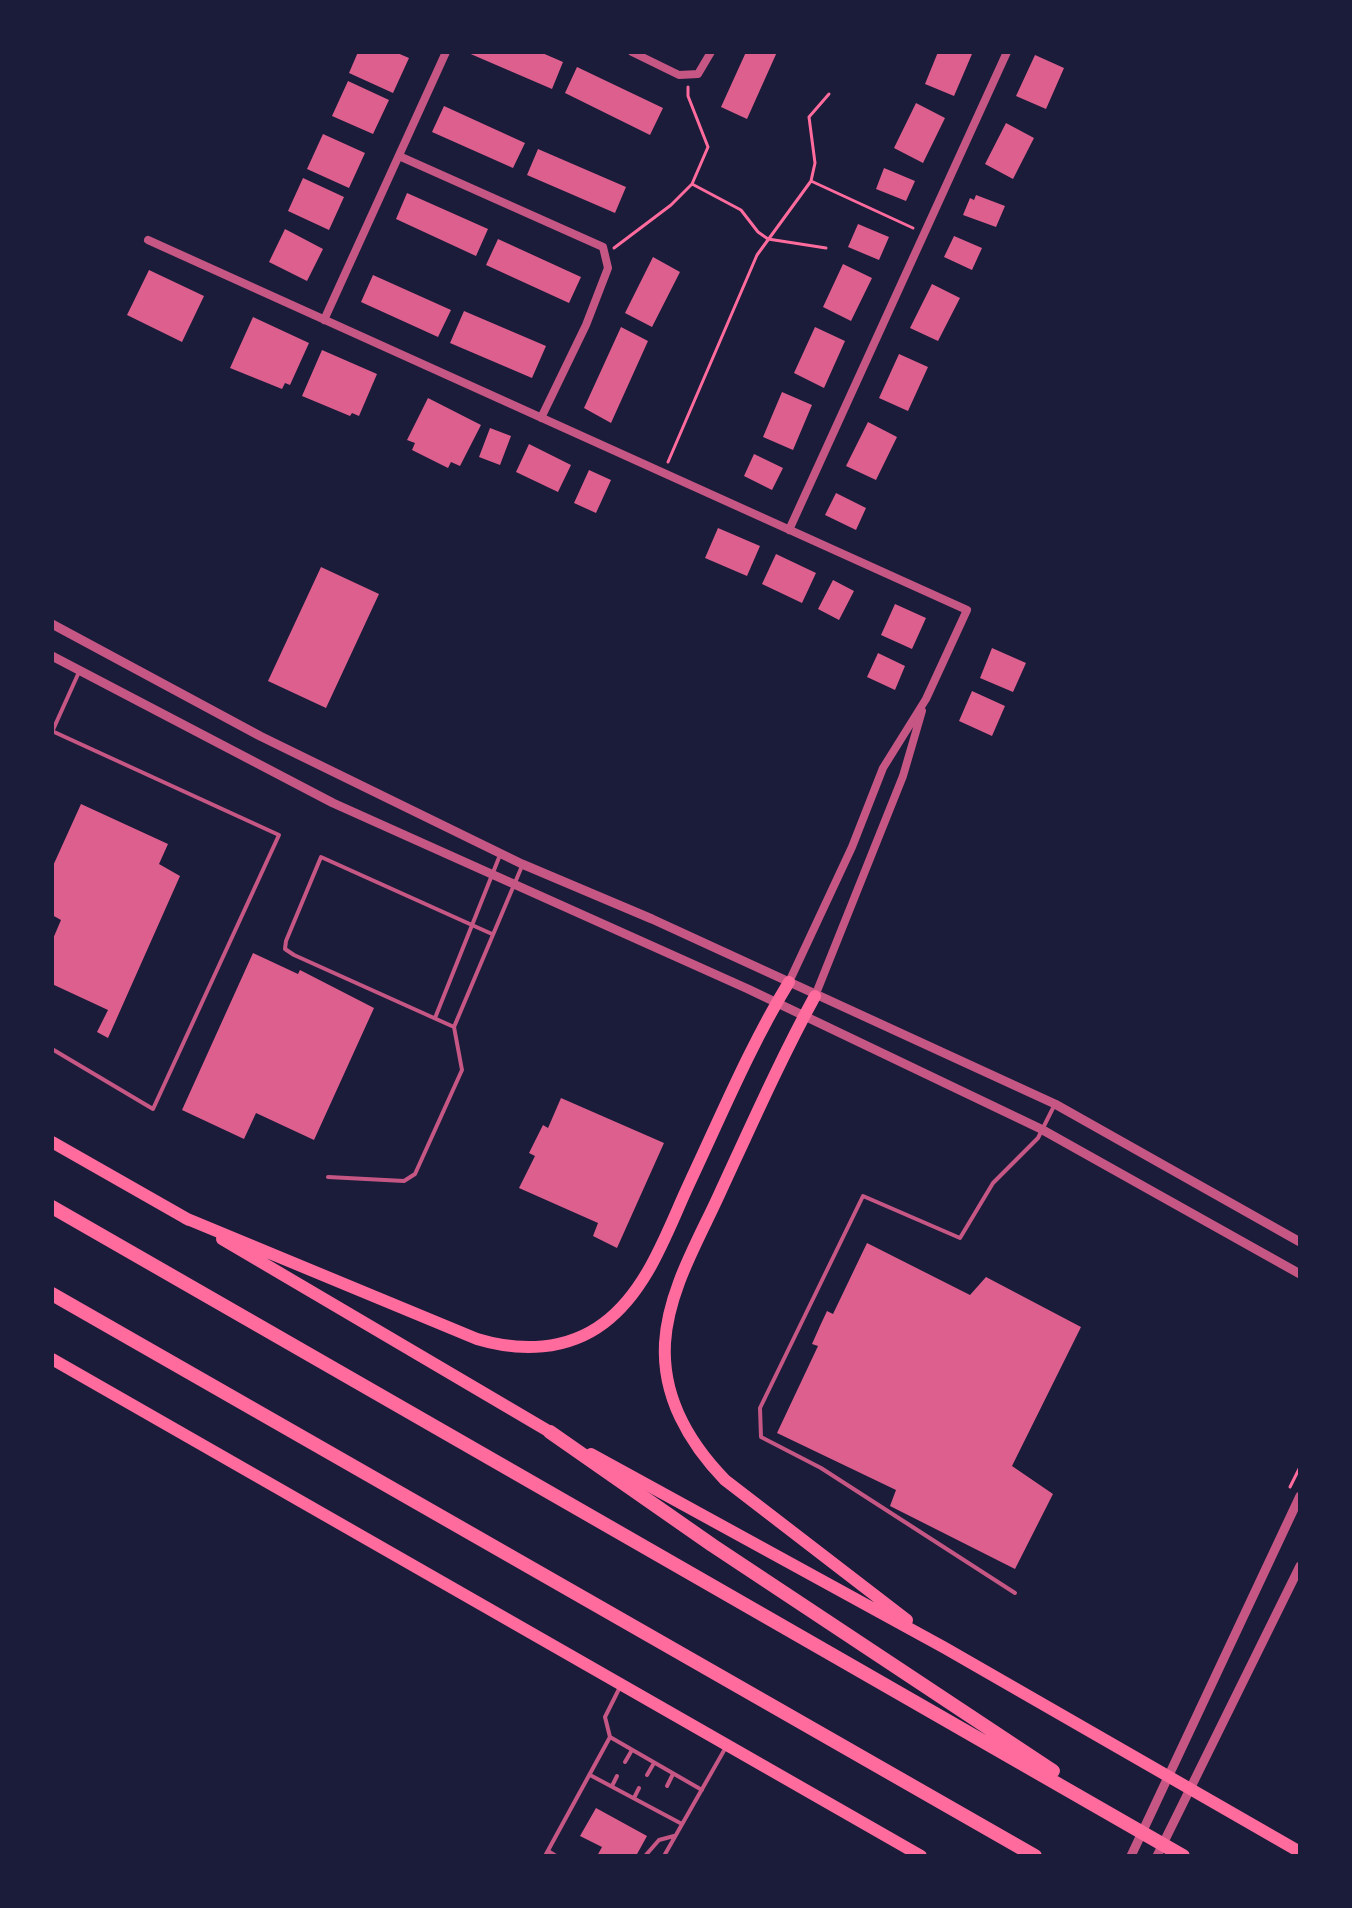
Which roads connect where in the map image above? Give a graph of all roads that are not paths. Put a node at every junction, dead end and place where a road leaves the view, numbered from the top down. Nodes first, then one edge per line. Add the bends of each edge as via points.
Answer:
1 (446, 52) edge
2 (632, 52) edge
3 (711, 52) edge
4 (1007, 52) edge
5 (399, 156) junction
6 (148, 240) dead end
7 (324, 320) junction
8 (541, 418) junction
9 (789, 530) junction
10 (52, 624) edge
11 (52, 656) edge
12 (79, 672) junction
13 (926, 699) junction
14 (52, 732) edge
15 (501, 853) junction
16 (522, 864) junction
17 (491, 876) junction
18 (513, 886) junction
19 (472, 925) junction
20 (492, 934) junction
21 (789, 982) junction
22 (815, 996) junction
23 (776, 1003) junction
24 (804, 1017) junction
25 (435, 1018) junction
26 (454, 1027) junction
27 (52, 1049) edge
28 (1055, 1104) junction
29 (1041, 1129) junction
30 (52, 1142) edge
31 (328, 1177) dead end
32 (52, 1207) edge
33 (185, 1218) junction
34 (1300, 1242) edge
35 (1300, 1274) edge
36 (52, 1294) edge
37 (52, 1359) edge
38 (550, 1432) junction
39 (1300, 1496) edge
40 (1300, 1566) edge
41 (1015, 1593) dead end
42 (945, 1648) junction
43 (621, 1685) junction
44 (610, 1737) junction
45 (727, 1745) junction
46 (632, 1750) junction
47 (625, 1762) dead end
48 (654, 1763) junction
49 (673, 1774) junction
50 (590, 1775) junction
51 (647, 1775) dead end
52 (617, 1776) dead end
53 (612, 1786) junction
54 (667, 1786) dead end
55 (639, 1788) dead end
56 (702, 1790) junction
57 (634, 1798) junction
58 (659, 1800) dead end
59 (654, 1809) junction
60 (682, 1824) junction
61 (676, 1835) junction
62 (1300, 1852) edge
63 (546, 1854) edge
64 (1170, 1854) edge
65 (556, 1856) edge
66 (645, 1856) edge
67 (664, 1856) edge
68 (921, 1856) edge
69 (1035, 1856) edge
70 (1131, 1856) edge

1 - 5 street
2 - 3 street via 679,75 698,74
4 - 9 street
5 - 7 street
5 - 8 street via 603,247 608,268
6 - 7 street
7 - 8 street
8 - 9 street
9 - 13 street via 967,610
10 - 15 street via 260,736
11 - 12 street
12 - 14 lane
12 - 17 street via 298,786
13 - 21 street via 883,768
13 - 22 street via 903,776
14 - 27 lane via 279,835 153,1109
15 - 16 street
15 - 17 lane
16 - 18 lane
16 - 21 street
17 - 18 street
17 - 19 lane
18 - 20 lane
18 - 23 street
19 - 20 lane
19 - 25 lane
19 - 25 lane via 321,857 286,941 285,949 294,955
20 - 26 lane
21 - 22 street
21 - 23 main road
22 - 24 main road
22 - 28 street
23 - 24 street
23 - 33 main road via 648,1270 615,1313 571,1340 524,1348 477,1339
24 - 29 street
24 - 42 main road via 680,1282 666,1332 668,1381 688,1432 725,1480
25 - 26 lane
26 - 31 lane via 462,1070 412,1178
28 - 29 lane
28 - 34 street
29 - 35 street
29 - 41 lane via 993,1183 960,1238 863,1196 760,1408 761,1437 821,1468
30 - 33 main road
32 - 64 highway
33 - 38 main road
36 - 69 highway
37 - 43 main road
38 - 42 main road
38 - 64 highway
39 - 70 street
40 - 64 street via 1205,1754
42 - 62 main road
43 - 44 lane via 605,1717
43 - 45 main road
44 - 46 lane
44 - 50 lane
45 - 56 lane
45 - 68 main road
46 - 47 lane
46 - 48 lane
48 - 49 lane
48 - 51 lane
49 - 54 lane
49 - 56 lane
50 - 53 lane
50 - 63 lane
52 - 53 lane
53 - 57 lane
55 - 57 lane
56 - 60 lane
57 - 59 lane
58 - 59 lane
59 - 60 lane
60 - 61 lane
61 - 66 lane via 659,1840
61 - 67 lane
63 - 65 lane

